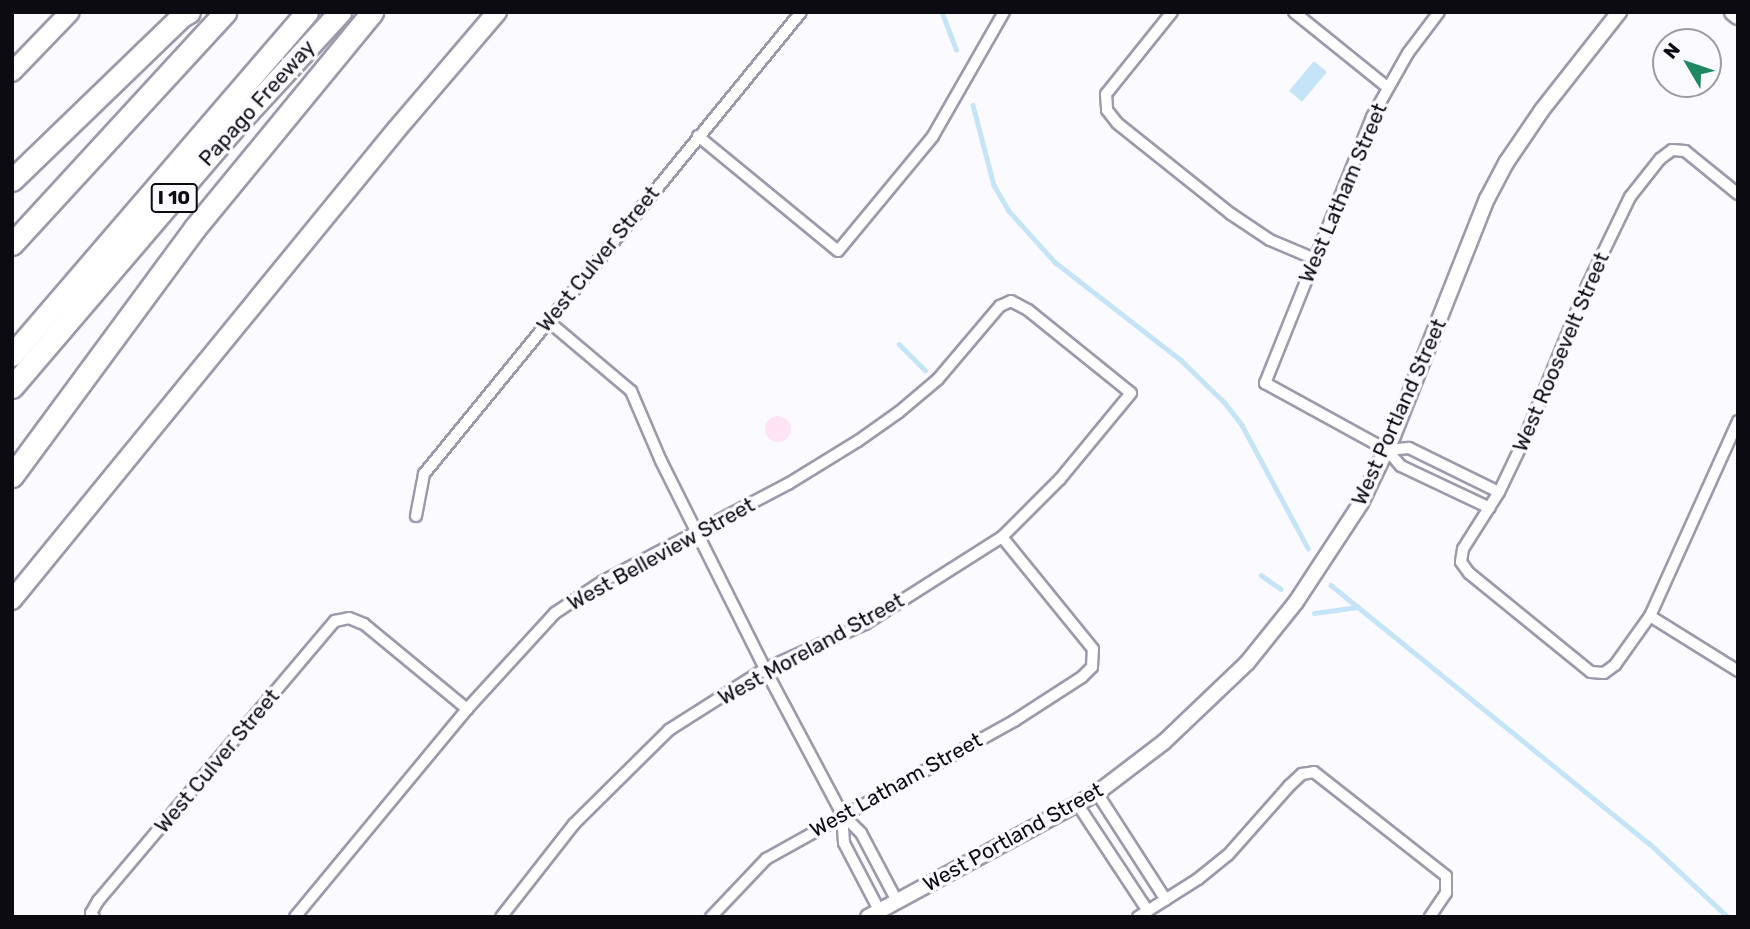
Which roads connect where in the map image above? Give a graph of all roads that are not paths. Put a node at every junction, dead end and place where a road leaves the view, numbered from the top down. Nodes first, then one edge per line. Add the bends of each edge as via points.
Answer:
1 (70, 12) edge
2 (189, 12) edge
3 (225, 12) edge
4 (307, 12) edge
5 (340, 12) edge
6 (372, 12) edge
7 (497, 12) edge
8 (801, 12) edge
9 (1004, 12) edge
10 (1172, 12) edge
11 (1294, 12) edge
12 (1439, 12) edge
13 (1619, 12) edge
14 (1733, 12) edge
15 (1738, 16) edge
16 (12, 72) edge
17 (1387, 87) junction
18 (698, 136) junction
19 (12, 180) edge
20 (1738, 194) edge
21 (12, 244) edge
22 (1315, 259) junction
23 (1011, 301) joint
24 (548, 321) junction
25 (12, 355) edge
26 (12, 387) edge
27 (1738, 421) edge
28 (1387, 450) junction
29 (12, 476) edge
30 (1499, 492) junction
31 (1490, 508) junction
32 (416, 516) dead end
33 (697, 533) junction
34 (1002, 537) junction
35 (12, 600) edge
36 (1650, 616) junction
37 (765, 669) junction
38 (1738, 671) edge
39 (467, 709) junction
40 (1097, 793) junction
41 (1078, 805) junction
42 (842, 814) junction
43 (897, 901) junction
44 (1166, 901) junction
45 (873, 914) edge
46 (1143, 914) edge
47 (93, 915) edge
48 (295, 917) edge
49 (501, 917) edge
50 (711, 917) edge
51 (1430, 917) edge

1 - 16 main road
2 - 19 highway
3 - 21 highway
4 - 25 highway
5 - 26 highway, Papago Freeway / I 10 via 236,125
6 - 29 highway via 194,229
7 - 35 main road
8 - 18 street, West Culver Street
9 - 18 street via 933,136 838,251
10 - 22 street via 1106,94 1107,110 1117,123 1231,214 1270,240
11 - 17 street
12 - 17 street, West Latham Street
13 - 28 street, West Portland Street via 1542,110 1487,199
14 - 15 main road
17 - 22 street, West Latham Street
18 - 24 street, West Culver Street
20 - 30 street, West Roosevelt Street via 1685,151 1672,150 1630,197
22 - 28 street, West Latham Street via 1265,383
23 - 33 street, West Belleview Street via 1000,306 938,379 899,412 815,468
23 - 34 street, West Moreland Street via 1131,393 1060,479
24 - 32 street, West Culver Street via 424,474
24 - 33 street via 631,391
27 - 36 street
28 - 30 street via 1409,448
28 - 31 street via 1401,466
28 - 40 street, West Portland Street via 1361,503 1322,564 1247,663 1164,742
30 - 31 street, West Roosevelt Street
31 - 36 street, West Roosevelt Street via 1463,549 1461,562 1591,672 1604,673 1615,665
33 - 37 street
33 - 39 street, West Belleview Street via 603,581 555,613
34 - 37 street, West Moreland Street via 864,624
34 - 42 street, West Latham Street via 1093,649 1091,667 1014,721
36 - 38 street
37 - 42 street
37 - 49 street, West Moreland Street via 669,730 574,824
39 - 47 street, West Culver Street via 364,624 349,618 335,621
39 - 48 street, West Belleview Street
40 - 41 street, West Portland Street
40 - 44 street
41 - 43 street, West Portland Street
41 - 46 street
42 - 43 street via 861,833
42 - 45 street via 844,843
42 - 50 street, West Latham Street via 766,859
43 - 45 street, West Portland Street
44 - 46 street
44 - 51 street via 1228,856 1302,774 1314,772 1446,876 1446,893

